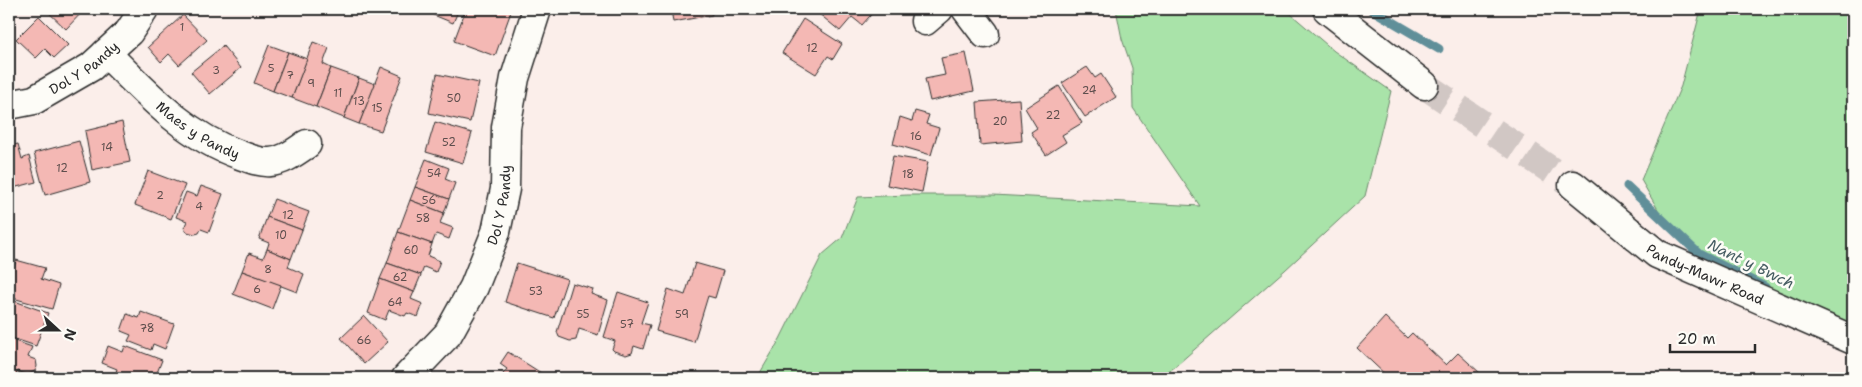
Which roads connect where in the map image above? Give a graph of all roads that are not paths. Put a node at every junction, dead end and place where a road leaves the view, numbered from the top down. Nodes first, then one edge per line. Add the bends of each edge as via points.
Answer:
1 (144, 9) edge
2 (537, 9) edge
3 (966, 9) edge
4 (1326, 9) edge
5 (985, 34) dead end
6 (106, 53) junction
7 (1424, 85) tunnel mouth
8 (9, 105) edge
9 (307, 144) dead end
10 (1574, 185) tunnel mouth
11 (1853, 340) edge
12 (406, 378) edge

1 - 6 street, Dol Y Pandy via 129,32
2 - 12 street, Dol Y Pandy via 515,78 506,127 505,189 496,232 474,287 448,334
3 - 5 street
4 - 7 street
6 - 8 street, Dol Y Pandy via 91,68 34,100
6 - 9 street, Maes y Pandy via 172,117 227,150 268,162 284,160
10 - 11 street, Pandy-Mawr Road via 1657,254

